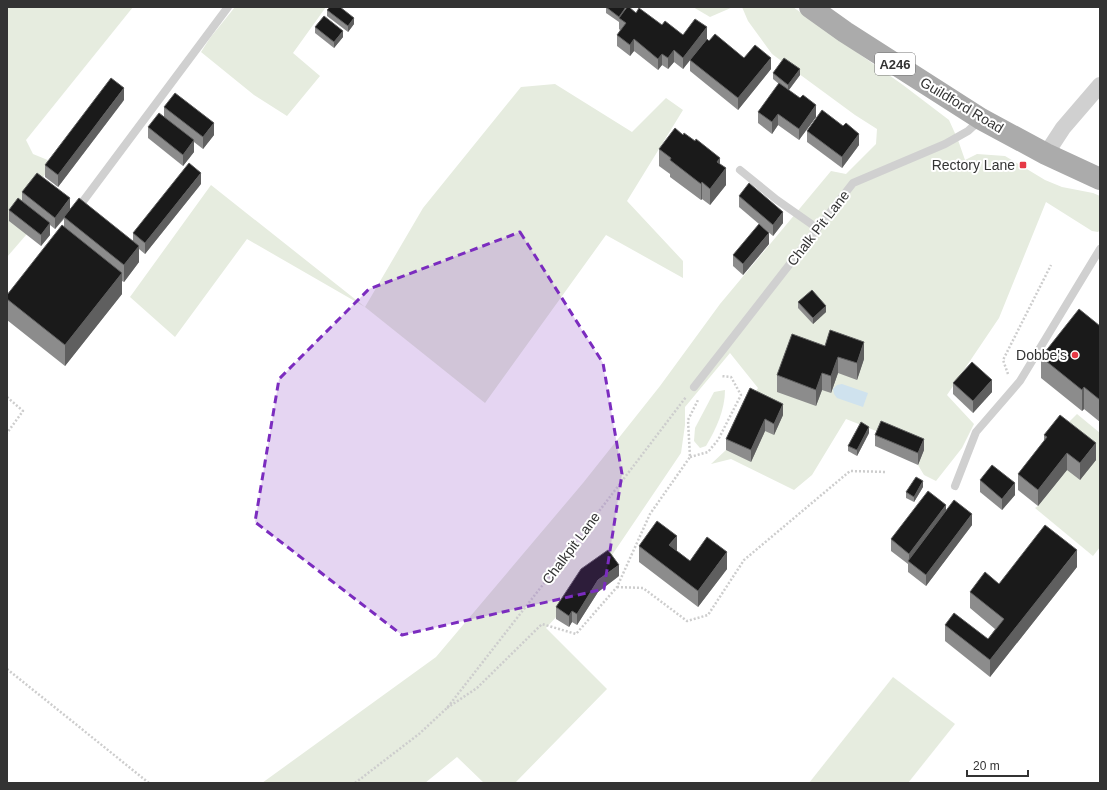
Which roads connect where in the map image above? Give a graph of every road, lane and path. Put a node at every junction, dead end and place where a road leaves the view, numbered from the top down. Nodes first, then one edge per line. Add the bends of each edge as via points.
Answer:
1 (228, 7) edge
2 (810, 7) edge
3 (1100, 84) edge
4 (981, 119) junction
5 (1046, 154) junction
6 (740, 170) dead end
7 (1100, 179) edge
8 (81, 204) edge
9 (817, 228) junction
10 (1100, 249) edge
11 (1051, 265) dead end
12 (1020, 381) junction
13 (694, 387) junction
14 (702, 393) junction
15 (7, 398) edge
16 (7, 433) edge
17 (690, 457) junction
18 (887, 472) dead end
19 (955, 486) dead end
20 (617, 587) junction
21 (7, 670) edge
22 (447, 708) junction
23 (149, 783) edge
24 (355, 783) edge

1 - 8 lane
2 - 4 main road, Guildford Road / A246
3 - 5 street via 1063,128
4 - 5 main road, Guildford Road / A246
4 - 9 lane, Chalk Pit Lane via 968,131 945,144 853,183
5 - 7 main road, Guildford Road / A246
6 - 9 lane
9 - 13 lane, Chalk Pit Lane
10 - 12 lane
11 - 12 path via 1003,360 1008,374
12 - 19 lane via 976,432
13 - 14 path
13 - 22 path, Chalkpit Lane
14 - 17 path via 688,420
14 - 17 path via 720,376 731,377 740,395 718,440 708,452
15 - 16 path via 23,411
17 - 20 path via 650,514
18 - 20 path via 850,471 744,560 708,615 687,621 643,588
20 - 22 path via 576,634 542,624 478,688
21 - 23 path
22 - 24 path via 419,734

